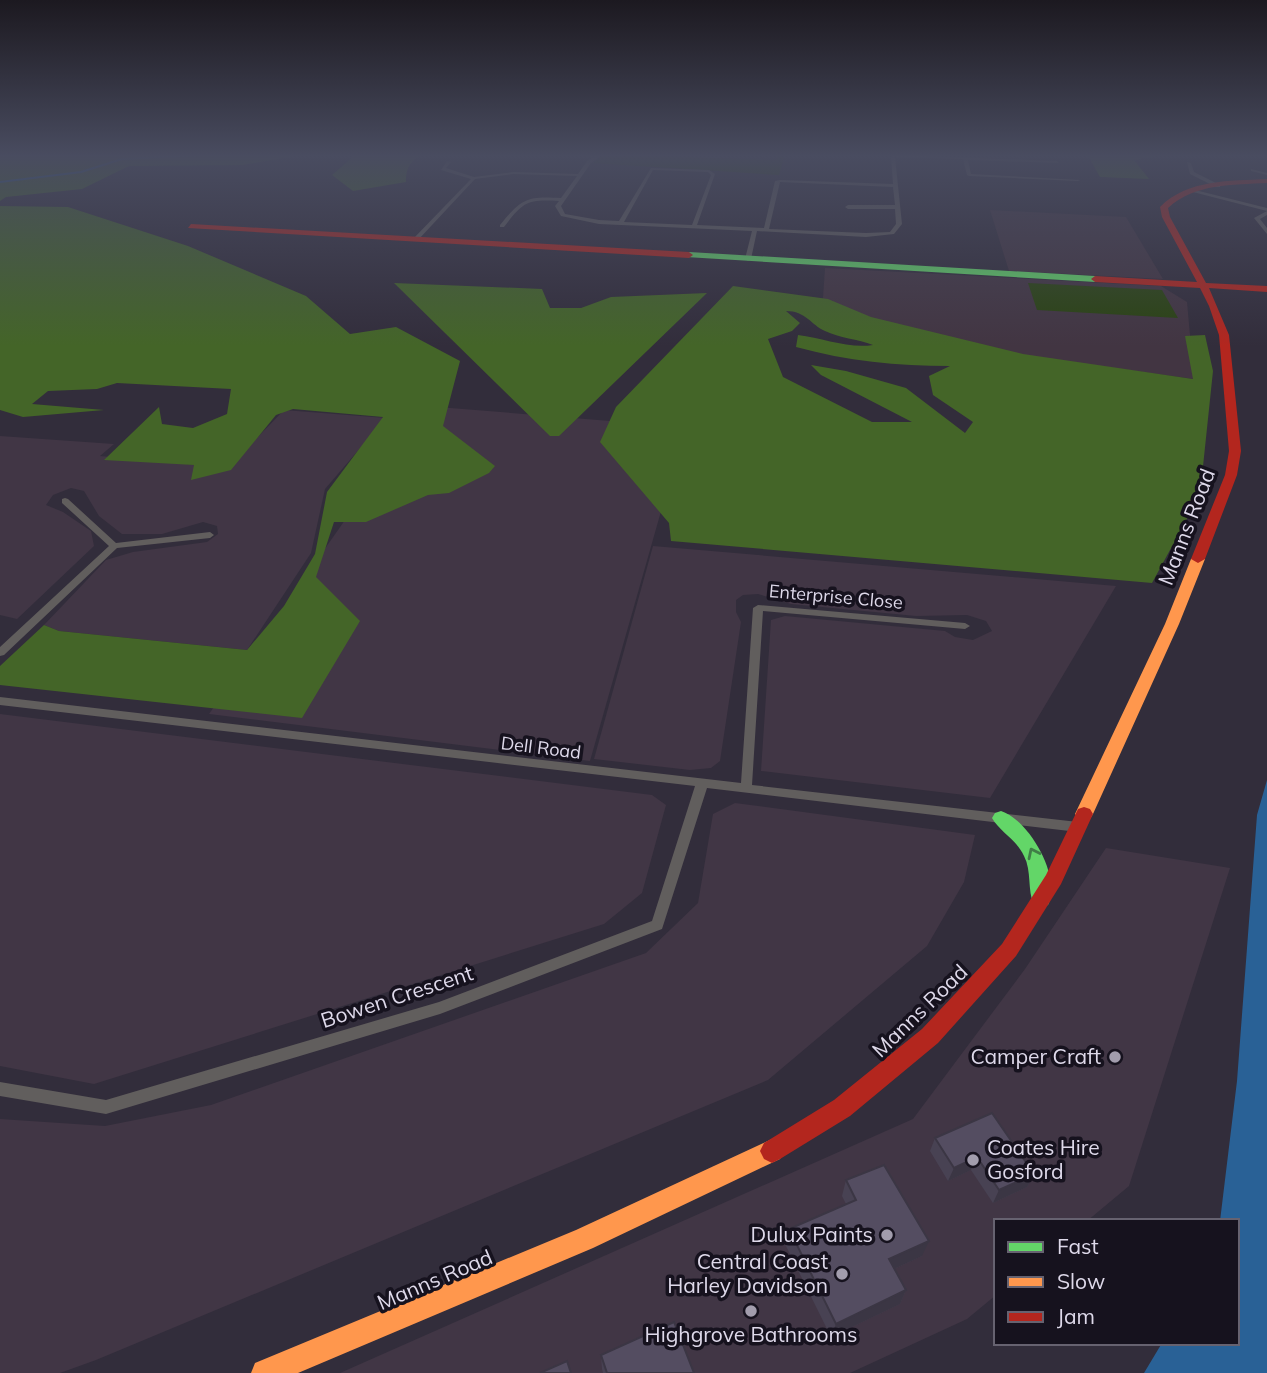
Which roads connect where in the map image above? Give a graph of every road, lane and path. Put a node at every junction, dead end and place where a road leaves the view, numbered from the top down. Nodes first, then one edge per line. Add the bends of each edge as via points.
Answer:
1 (436, 218) edge
2 (508, 218) edge
3 (578, 218) edge
4 (624, 218) edge
5 (697, 218) edge
6 (770, 218) edge
7 (898, 218) edge
8 (1166, 218) edge
9 (621, 223) junction
10 (191, 226) dead end
11 (502, 226) dead end
12 (694, 227) junction
13 (755, 230) junction
14 (766, 231) junction
15 (416, 239) junction
16 (748, 258) junction
17 (1199, 285) junction
18 (1267, 289) edge
19 (65, 500) dead end
20 (210, 535) dead end
21 (114, 546) junction
22 (965, 626) dead end
23 (0, 653) edge
24 (0, 701) edge
25 (702, 784) junction
26 (746, 788) junction
27 (1001, 818) junction
28 (1078, 827) junction
29 (1041, 899) junction
30 (0, 1089) edge
31 (265, 1373) edge

1 - 15 street
2 - 11 street
3 - 9 street
4 - 9 street
5 - 12 street
6 - 14 street
7 - 14 street via 892,233 884,234
8 - 17 main road, Manns Road via 1181,259
9 - 12 street
10 - 15 main road
12 - 13 street
13 - 14 street
13 - 16 street
15 - 16 main road
16 - 17 main road
17 - 18 main road
17 - 28 main road, Manns Road via 1225,347 1236,451 1172,624
19 - 21 street
20 - 21 street
21 - 23 street
22 - 26 street, Enterprise Close via 758,608
24 - 25 street, Dell Road
25 - 26 street, Dell Road
25 - 30 street, Bowen Crescent via 657,925 440,1008 106,1107
26 - 27 street, Dell Road
27 - 28 street, Dell Road
29 -> 27 main road via 1034,850
28 - 29 main road, Manns Road
29 - 31 main road, Manns Road via 1009,950 930,1036 842,1108 778,1148 442,1301

